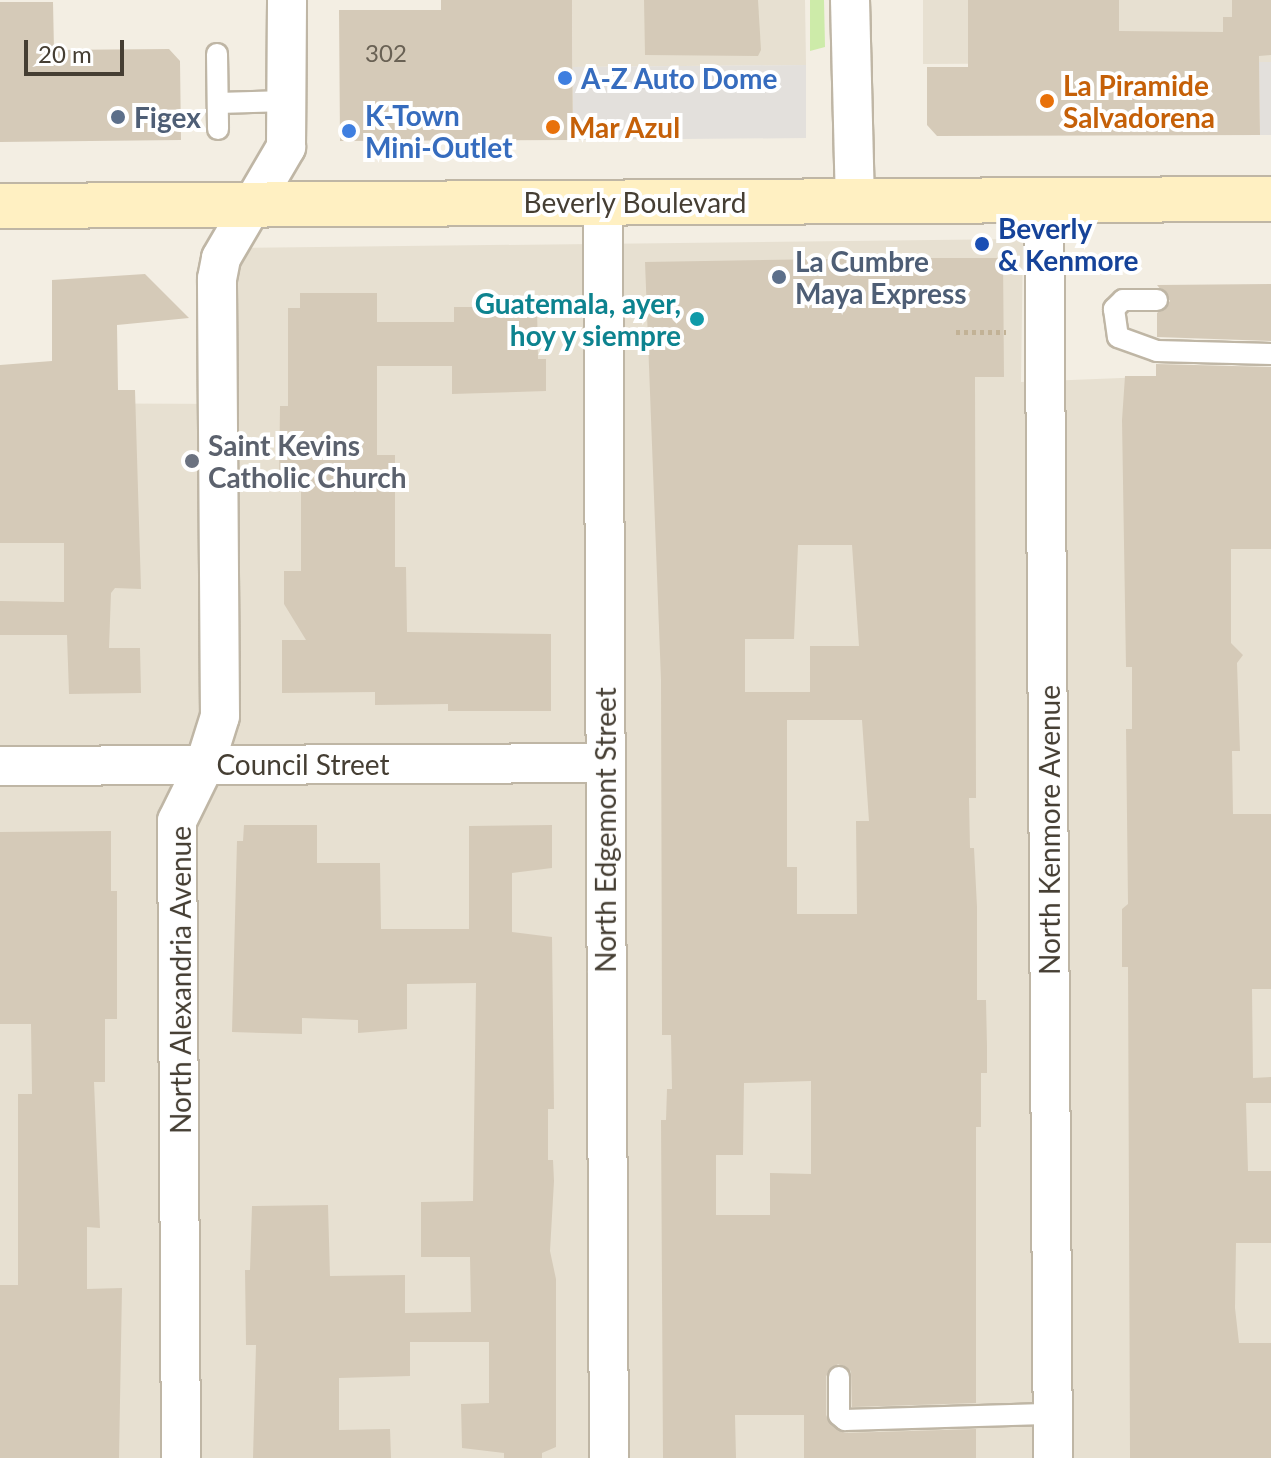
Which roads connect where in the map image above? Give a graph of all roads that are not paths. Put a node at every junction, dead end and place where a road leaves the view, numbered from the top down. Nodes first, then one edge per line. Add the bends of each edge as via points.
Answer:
1 (287, 0) edge
2 (850, 0) edge
3 (217, 54) dead end
4 (287, 101) junction
5 (218, 103) junction
6 (218, 129) dead end
7 (1271, 199) edge
8 (1044, 201) junction
9 (603, 202) junction
10 (855, 202) junction
11 (253, 204) junction
12 (0, 206) edge
13 (1157, 300) dead end
14 (1271, 354) edge
15 (605, 763) junction
16 (205, 764) junction
17 (0, 766) edge
18 (839, 1377) dead end
19 (1053, 1414) junction
20 (181, 1458) edge
21 (609, 1458) edge
22 (1053, 1458) edge

1 - 4 street, North Alexandria Avenue
2 - 10 street
3 - 5 lane
4 - 5 lane
4 - 11 street, North Alexandria Avenue via 286,147
5 - 6 lane
7 - 8 main road, Beverly Boulevard
8 - 10 main road, Beverly Boulevard
8 - 19 street, North Kenmore Avenue
9 - 10 main road, Beverly Boulevard
9 - 11 main road, Beverly Boulevard
9 - 15 street, North Edgemont Street
11 - 12 main road, Beverly Boulevard
11 - 16 street, North Alexandria Avenue via 221,258 217,279 220,716
13 - 14 lane via 1123,300 1114,309 1118,337 1157,351
15 - 16 street, Council Street
15 - 21 street, North Edgemont Street
16 - 17 street, Council Street
16 - 20 street, North Alexandria Avenue via 177,821
18 - 19 lane via 839,1415 845,1420
19 - 22 street, North Kenmore Avenue

